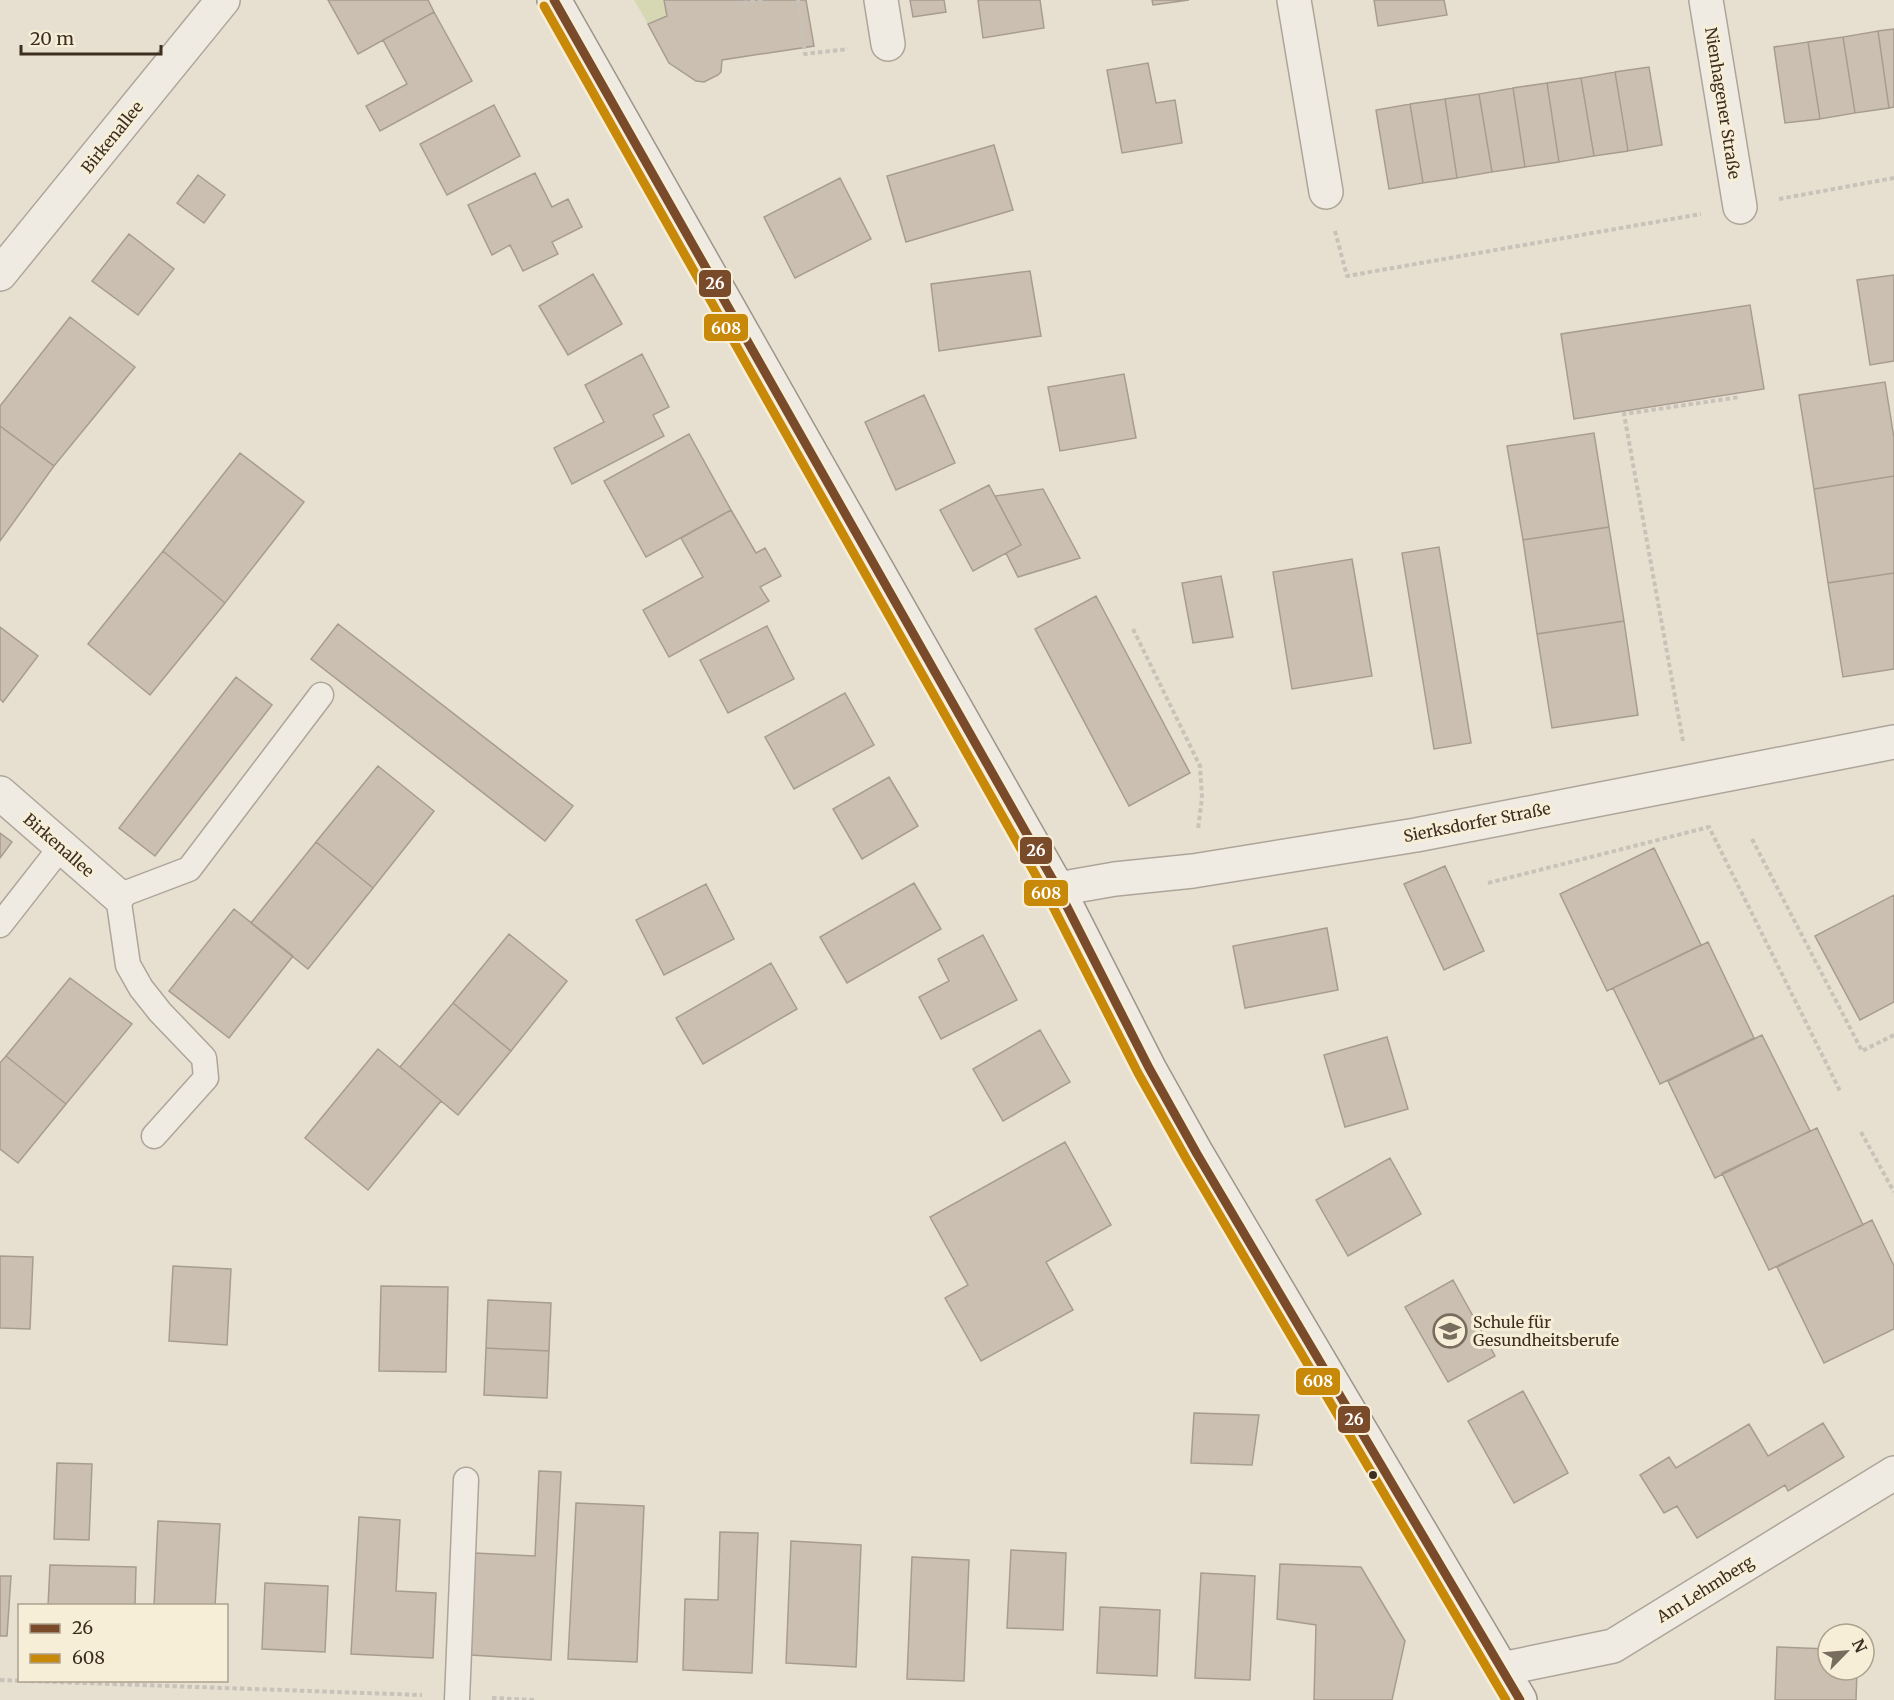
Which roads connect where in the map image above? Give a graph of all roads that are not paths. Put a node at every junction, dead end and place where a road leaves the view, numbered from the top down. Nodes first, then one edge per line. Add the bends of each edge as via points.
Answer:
1 (223, 0) edge
2 (554, 0) edge
3 (881, 0) edge
4 (1294, 0) edge
5 (1706, 0) edge
6 (888, 44) road end
7 (1326, 192) road end
8 (1740, 207) road end
9 (0, 274) edge
10 (321, 695) dead end
11 (1894, 742) edge
12 (0, 794) edge
13 (61, 847) junction
14 (1058, 889) junction
15 (118, 896) junction
16 (0, 925) edge
17 (154, 1136) dead end
18 (1894, 1473) edge
19 (466, 1480) dead end
20 (1502, 1669) junction
21 (457, 1698) edge
22 (1520, 1700) edge

1 - 9 street, Birkenallee
2 - 14 street
3 - 6 street
4 - 7 street
5 - 8 street, Nienhagener Straße
10 - 15 lane via 189,869
11 - 14 street, Sierksdorfer Straße via 1416,835
12 - 13 street, Birkenallee
13 - 15 street, Birkenallee
13 - 16 lane
14 - 20 street via 1176,1116
15 - 17 lane via 128,965 160,1012 204,1058 207,1070 206,1078
18 - 20 street, Am Lehmberg via 1613,1646
19 - 21 lane
20 - 22 street

